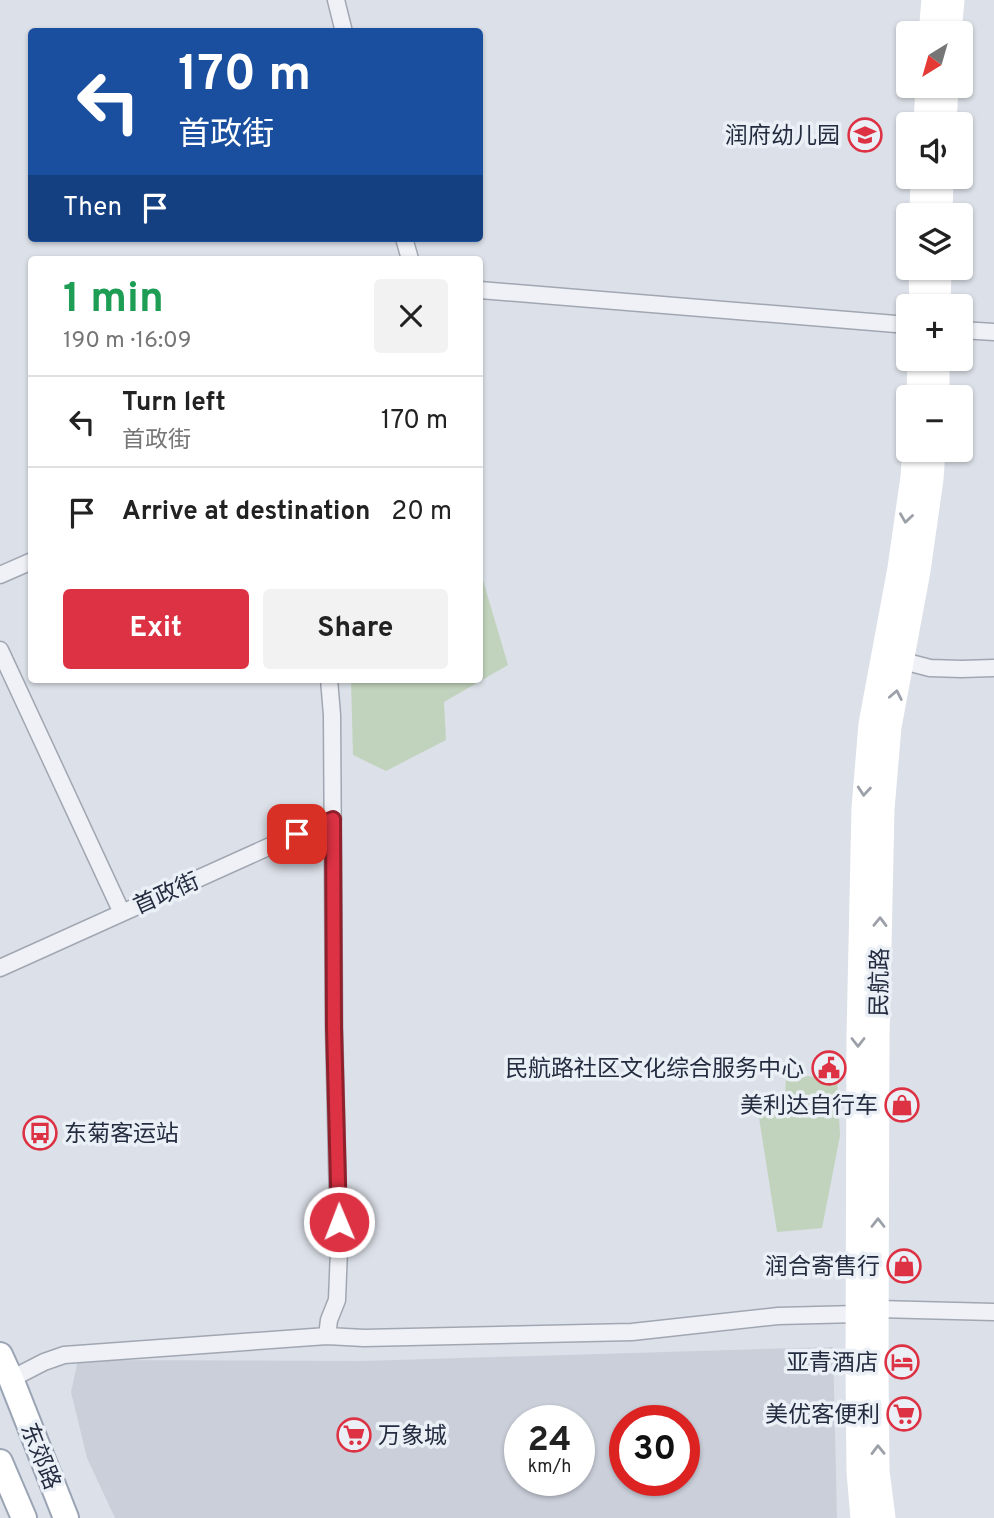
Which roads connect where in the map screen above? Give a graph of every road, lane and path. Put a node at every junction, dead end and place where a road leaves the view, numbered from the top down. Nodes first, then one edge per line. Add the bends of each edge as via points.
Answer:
1 (336, 0) edge
2 (933, 0) edge
3 (953, 0) edge
4 (931, 21) edge
5 (951, 21) edge
6 (343, 28) edge
7 (483, 290) edge
8 (896, 324) edge
9 (973, 331) edge
10 (994, 332) edge
11 (913, 462) edge
12 (933, 462) edge
13 (28, 563) edge
14 (0, 575) edge
15 (0, 650) edge
16 (903, 661) junction
17 (994, 668) edge
18 (329, 683) edge
19 (333, 819) junction
20 (122, 913) junction
21 (0, 968) edge
22 (868, 1312) junction
23 (994, 1312) edge
24 (327, 1336) junction
25 (0, 1355) edge
26 (11, 1380) junction
27 (0, 1462) edge
28 (24, 1518) edge
29 (66, 1518) edge
30 (862, 1518) edge
31 (884, 1518) edge

1 - 6 street
2 - 4 main road
3 - 5 main road
7 - 8 street
9 - 10 street
11 -> 22 main road, 民航路 via 870,724 863,808 858,1036
12 - 16 main road, 民航路
13 - 14 street
15 - 20 street
16 - 17 street via 930,668
22 -> 16 main road, 民航路 via 883,809 890,727
18 - 19 street
19 - 20 street, 首政街
19 - 24 street via 339,1249 337,1300
20 - 21 street, 首政街
22 - 23 street
22 - 24 street via 778,1315 632,1332
22 - 30 main road, 民航路 via 858,1472
31 -> 22 main road, 民航路
24 - 26 street via 64,1355
25 - 26 main road, 东郊路
26 - 29 main road, 东郊路
27 - 28 main road, 东郊路

